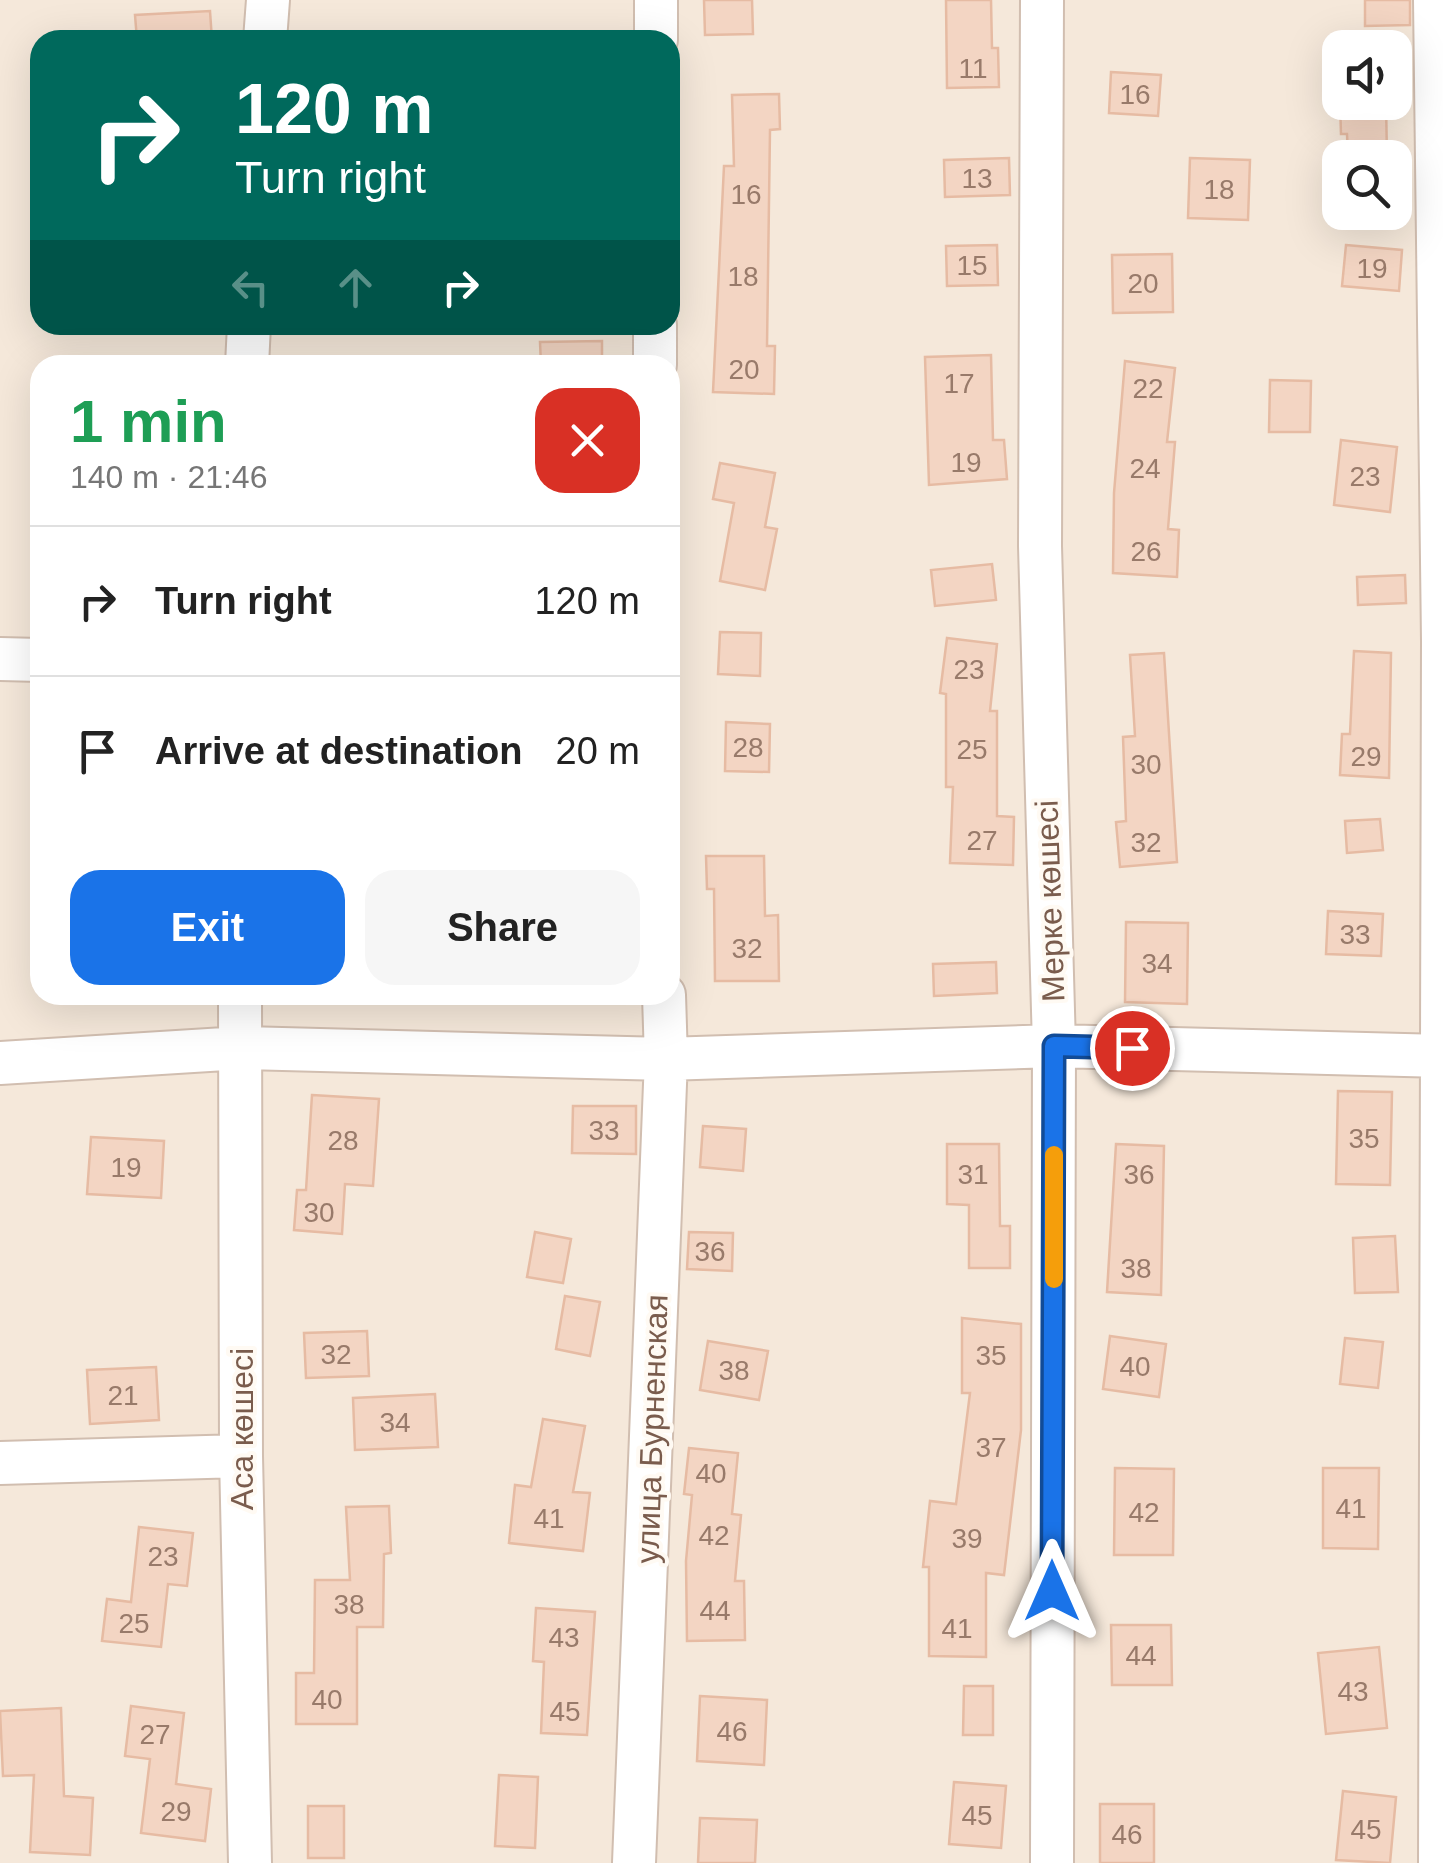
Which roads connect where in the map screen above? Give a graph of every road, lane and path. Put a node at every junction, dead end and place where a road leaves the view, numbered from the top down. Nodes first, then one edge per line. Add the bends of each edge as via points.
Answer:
1 (268, 0) edge
2 (656, 0) edge
3 (1042, 0) edge
4 (1436, 0) edge
5 (266, 30) edge
6 (656, 30) edge
7 (0, 659) edge
8 (30, 660) edge
9 (240, 1005) edge
10 (664, 1005) edge
11 (1054, 1046) junction
12 (241, 1048) junction
13 (1442, 1056) edge
14 (666, 1059) junction
15 (0, 1064) edge
16 (241, 1456) junction
17 (0, 1464) edge
18 (250, 1863) edge
19 (634, 1863) edge
20 (1052, 1863) edge
21 (1440, 1863) edge

1 - 5 street
2 - 6 street
3 - 11 street, Мерке көшесі via 1040,546
4 - 13 street
7 - 8 street
9 - 12 street, Аса көшесі
10 - 14 street, улица Бурненская
11 - 13 street
11 - 14 street
11 - 20 street, Мерке көшесі
12 - 14 street
12 - 15 street
12 - 16 street, Аса көшесі
13 - 21 street
14 - 19 street, улица Бурненская
16 - 17 street
16 - 18 street, Аса көшесі

